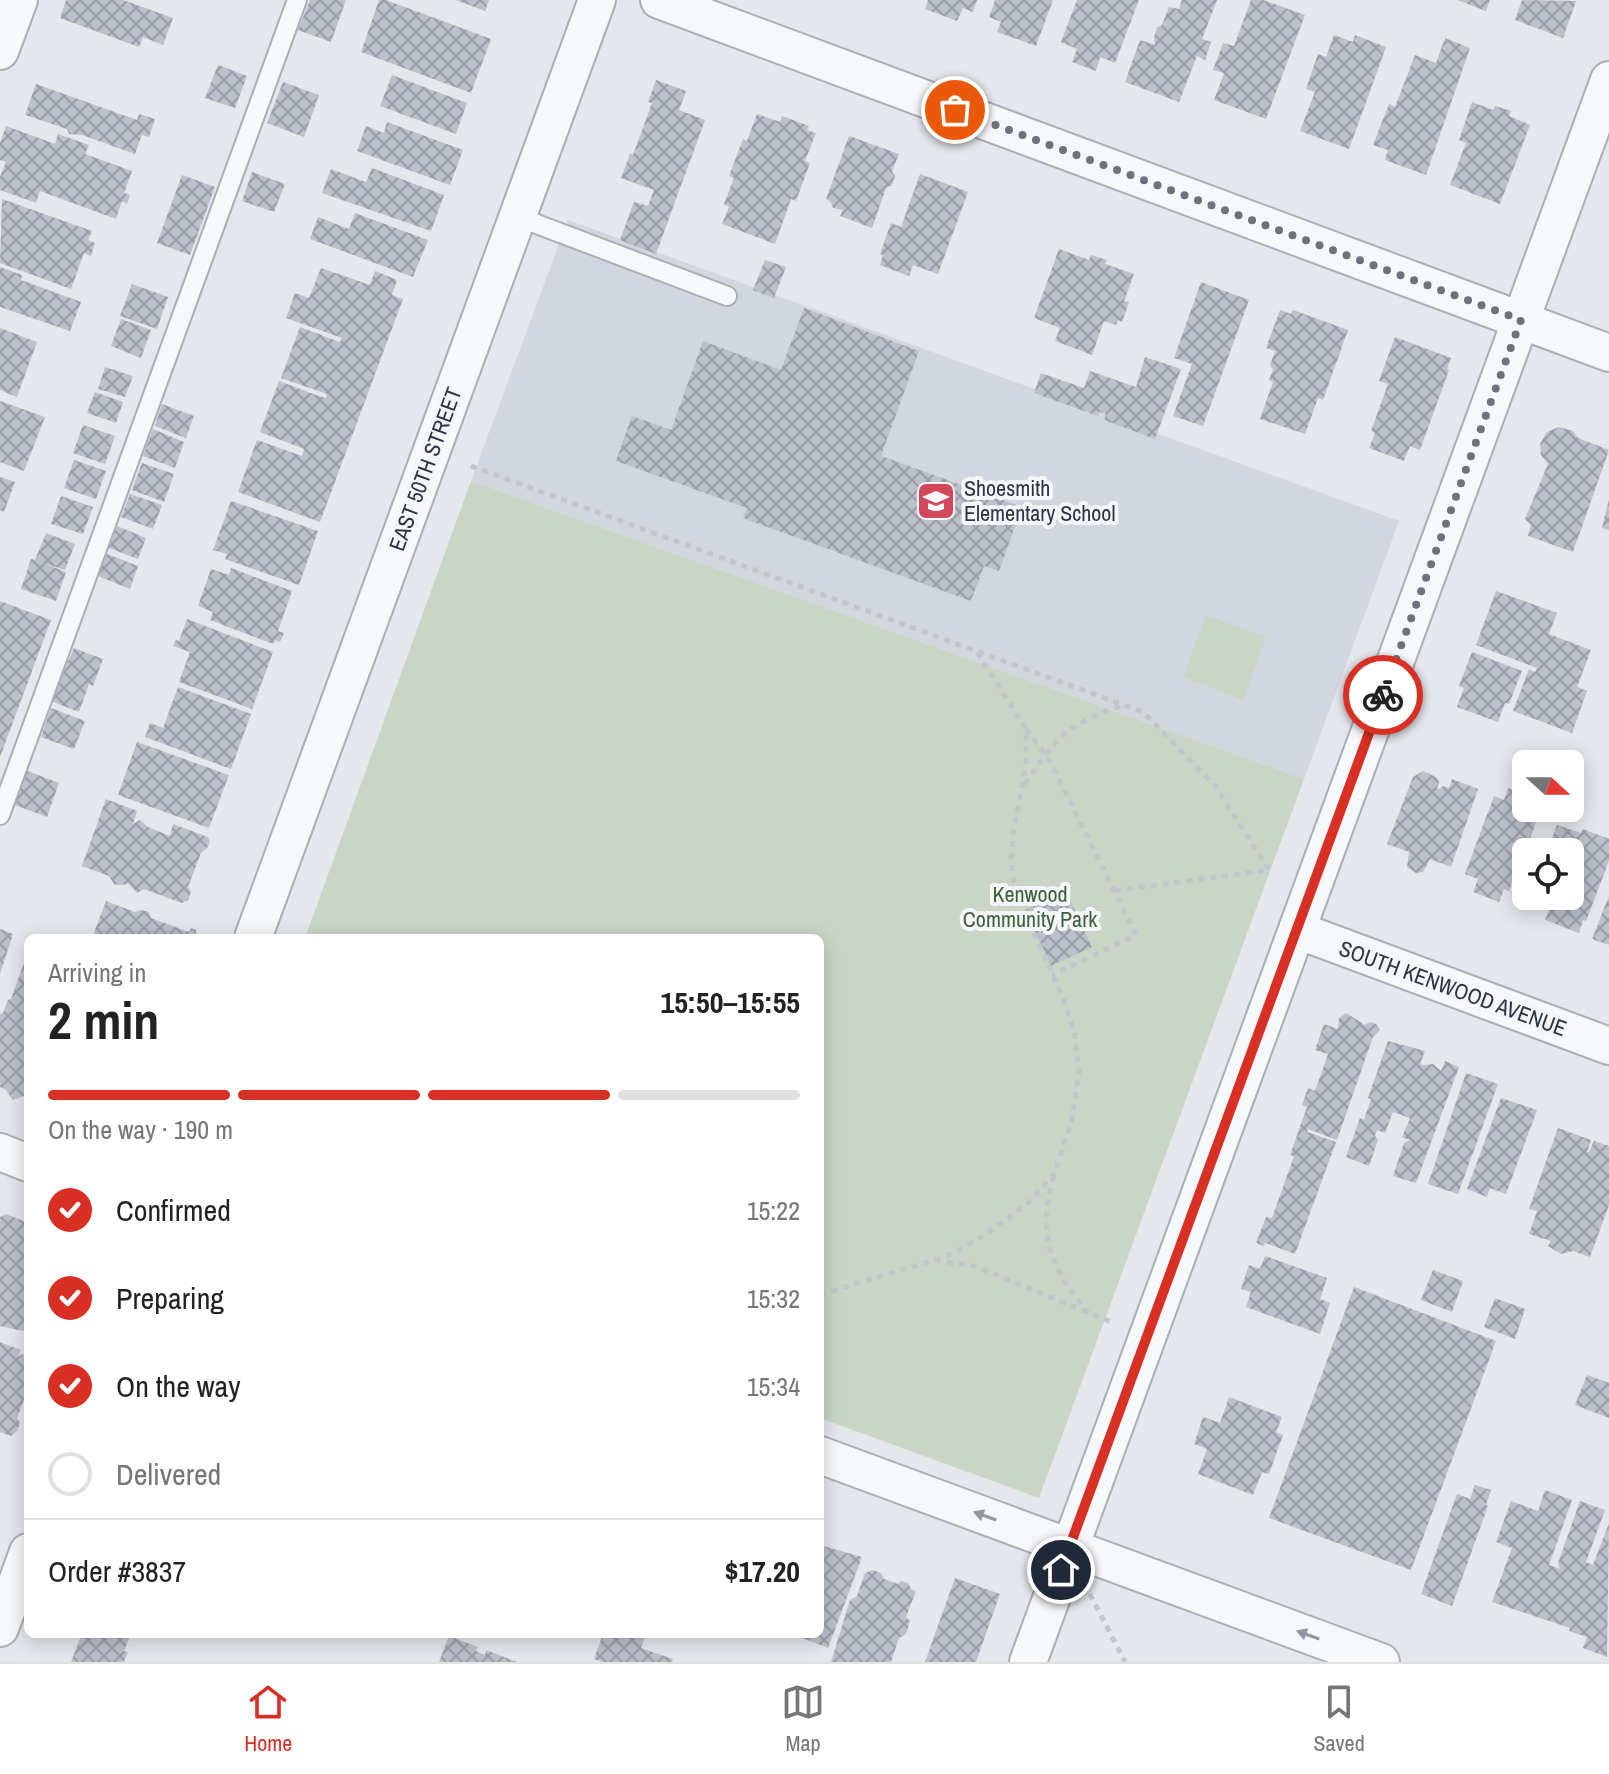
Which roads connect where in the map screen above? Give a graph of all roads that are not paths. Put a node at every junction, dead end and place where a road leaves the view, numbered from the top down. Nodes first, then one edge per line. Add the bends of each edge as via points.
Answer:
1 (19, 0) edge
2 (297, 0) edge
3 (597, 0) edge
4 (659, 0) edge
5 (0, 51) edge
6 (1609, 80) edge
7 (518, 217) junction
8 (727, 296) dead end
9 (1521, 320) junction
10 (1609, 353) edge
11 (0, 815) edge
12 (1297, 930) junction
13 (254, 934) edge
14 (1609, 1046) edge
15 (0, 1152) edge
16 (24, 1161) edge
17 (824, 1456) edge
18 (1070, 1547) junction
19 (24, 1563) edge
20 (0, 1628) edge
21 (1028, 1662) edge
22 (1381, 1662) edge

1 - 5 street
2 - 11 lane
3 - 7 street, EAST 50TH STREET
4 - 9 street
6 - 9 street
7 - 8 lane
7 - 13 street, EAST 50TH STREET
9 - 10 street
9 - 12 street
12 - 14 street, SOUTH KENWOOD AVENUE
12 - 18 street
15 - 16 street
18 -> 17 street
18 - 21 street
22 -> 18 street
19 - 20 street

